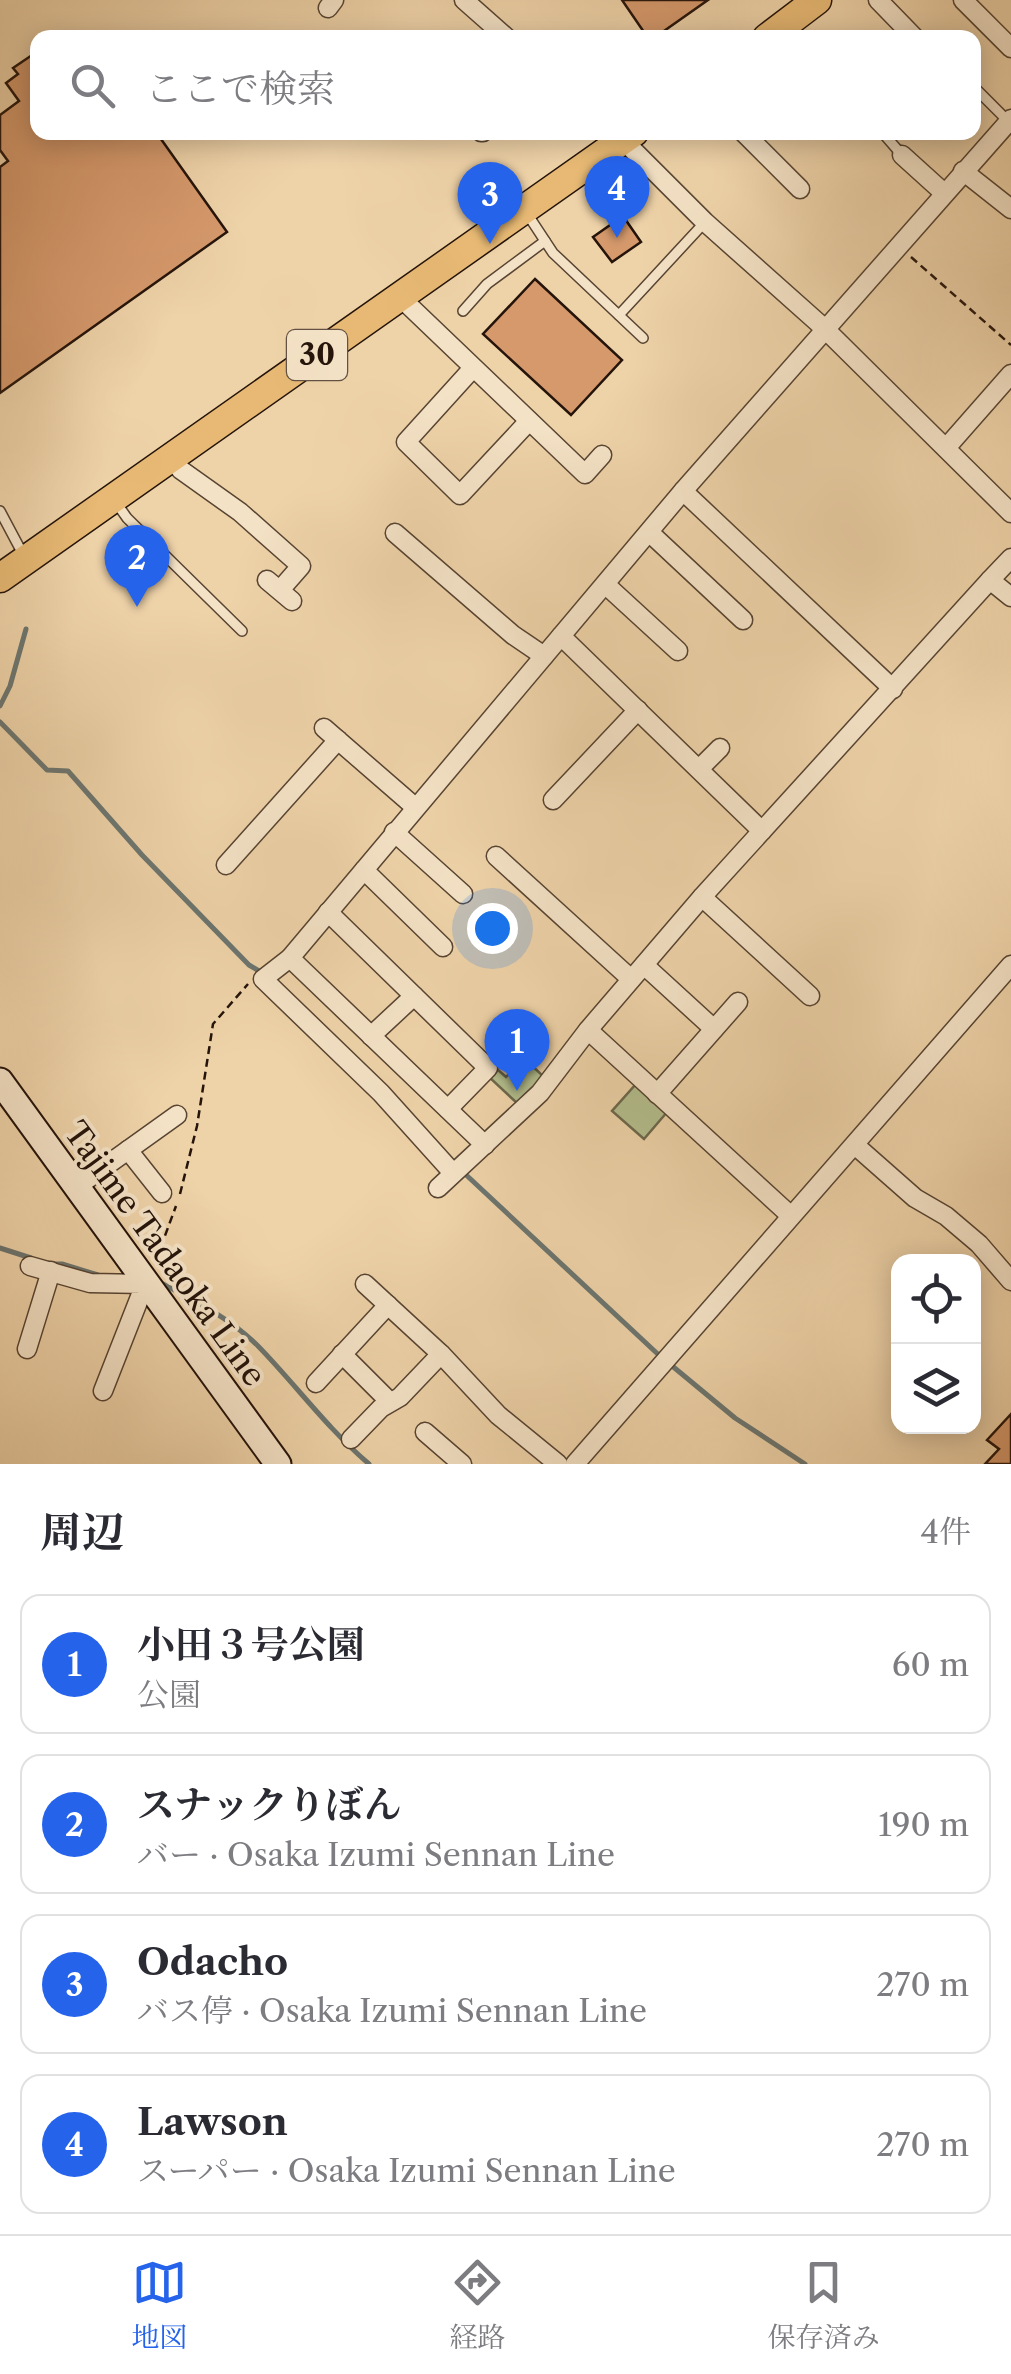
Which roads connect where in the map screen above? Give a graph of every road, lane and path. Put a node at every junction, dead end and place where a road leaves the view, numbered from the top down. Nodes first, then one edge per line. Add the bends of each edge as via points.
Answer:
1 (464, 0) edge
2 (817, 0) edge
3 (878, 0) edge
4 (962, 0) edge
5 (498, 30) edge
6 (778, 30) edge
7 (906, 30) edge
8 (1011, 48) edge
9 (981, 93) edge
10 (1010, 120) edge
11 (617, 140) edge
12 (629, 140) edge
13 (748, 140) edge
14 (889, 140) edge
15 (902, 155) joint
16 (963, 171) junction
17 (800, 189) dead end
18 (944, 193) junction
19 (524, 209) junction
20 (1011, 210) edge
21 (705, 222) junction
22 (545, 241) junction
23 (899, 246) junction
24 (400, 297) junction
25 (462, 311) dead end
26 (619, 315) junction
27 (824, 328) junction
28 (644, 338) dead end
29 (1011, 345) edge
30 (473, 368) junction
31 (1011, 374) edge
32 (529, 421) junction
33 (946, 448) junction
34 (602, 455) dead end
35 (172, 458) junction
36 (683, 491) junction
37 (113, 498) junction
38 (0, 511) edge
39 (1011, 513) edge
40 (395, 533) dead end
41 (650, 533) junction
42 (1011, 558) edge
43 (26, 560) junction
44 (0, 578) edge
45 (990, 580) junction
46 (606, 585) junction
47 (280, 590) dead end
48 (1011, 597) edge
49 (743, 620) dead end
50 (242, 631) dead end
51 (562, 636) junction
52 (678, 651) dead end
53 (544, 656) junction
54 (892, 689) junction
55 (638, 710) junction
56 (720, 748) dead end
57 (699, 769) junction
58 (553, 800) dead end
59 (415, 807) junction
60 (762, 831) junction
61 (394, 832) junction
62 (496, 856) dead end
63 (226, 864) dead end
64 (364, 870) junction
65 (463, 894) dead end
66 (702, 897) junction
67 (328, 912) junction
68 (443, 947) dead end
69 (290, 958) junction
70 (1011, 964) edge
71 (638, 972) junction
72 (266, 977) junction
73 (414, 996) junction
74 (810, 996) dead end
75 (738, 1002) dead end
76 (588, 1030) junction
77 (714, 1030) junction
78 (372, 1036) junction
79 (0, 1080) edge
80 (658, 1094) junction
81 (448, 1110) junction
82 (176, 1114) dead end
83 (485, 1145) junction
84 (856, 1146) junction
85 (128, 1150) junction
86 (458, 1169) junction
87 (76, 1188) junction
88 (438, 1188) dead end
89 (162, 1193) dead end
90 (791, 1216) junction
91 (30, 1266) dead end
92 (51, 1271) junction
93 (1011, 1280) edge
94 (145, 1284) junction
95 (365, 1284) dead end
96 (388, 1305) junction
97 (26, 1349) dead end
98 (342, 1354) junction
99 (440, 1354) junction
100 (316, 1383) dead end
101 (103, 1391) dead end
102 (390, 1402) junction
103 (425, 1432) dead end
104 (351, 1439) dead end
105 (452, 1461) edge
106 (278, 1464) edge
107 (558, 1464) edge
108 (575, 1464) edge

1 - 5 street
2 - 6 main road
3 - 7 street
4 - 8 street
9 - 10 lane
10 - 16 street
11 - 19 main road, 30
12 - 21 street
13 - 17 street via 761,162
14 - 15 lane
15 - 18 street
16 - 18 street
16 - 20 street
18 - 23 street
19 - 22 lane
19 - 24 main road, 30
21 - 26 lane
21 - 27 street
22 - 25 lane
22 - 26 lane
23 - 27 street
23 - 29 path
24 - 30 street
24 - 35 main road, 30
26 - 28 lane
27 - 33 street
27 - 36 street
30 - 32 street
30 - 32 street via 406,442 460,495
31 - 33 street
32 - 34 street via 585,474
33 - 39 street
35 - 37 main road, 30
35 - 47 street via 180,470 244,507 301,566
36 - 41 street
36 - 54 street
37 - 43 main road, 30
37 - 50 lane
38 - 43 lane
40 - 53 street
41 - 46 street
41 - 49 street via 708,600
42 - 45 street
43 - 44 main road, 30
45 - 48 street
45 - 54 street
46 - 51 street
46 - 52 street
51 - 53 street
51 - 55 street
53 - 59 street
54 - 60 street
55 - 57 street
55 - 58 street via 574,766
56 - 57 street
57 - 60 street
59 - 61 street
59 - 63 street via 331,734 235,841
60 - 66 street
61 - 64 street
61 - 65 street
62 - 71 street via 512,883 571,935
64 - 67 street
64 - 68 street
66 - 71 street
66 - 74 street via 764,942
67 - 69 street
67 - 73 street
69 - 72 street
69 - 78 street
70 - 84 street
71 - 76 street
71 - 77 street
72 - 86 street via 367,1087
72 - 94 path via 248,984 213,1024 188,1168
73 - 78 street
73 - 81 street via 488,1068
75 - 77 street
76 - 80 street
76 - 83 street via 540,1093
77 - 80 street
78 - 81 street
79 - 87 main road, Tajime Tadaoka Line
80 - 90 street
81 - 83 street
82 - 85 street
83 - 86 street
84 - 90 street
84 - 93 street via 980,1244
85 - 87 street
85 - 89 street
86 - 88 street
87 - 94 main road, Tajime Tadaoka Line
90 - 108 street
91 - 92 street
92 - 94 street via 90,1283
92 - 97 street
94 - 101 street
94 - 106 main road, Tajime Tadaoka Line
95 - 96 street
96 - 98 street
96 - 99 street
98 - 100 street
98 - 102 street
99 - 102 street
99 - 107 street via 498,1416
102 - 104 street
103 - 105 street

